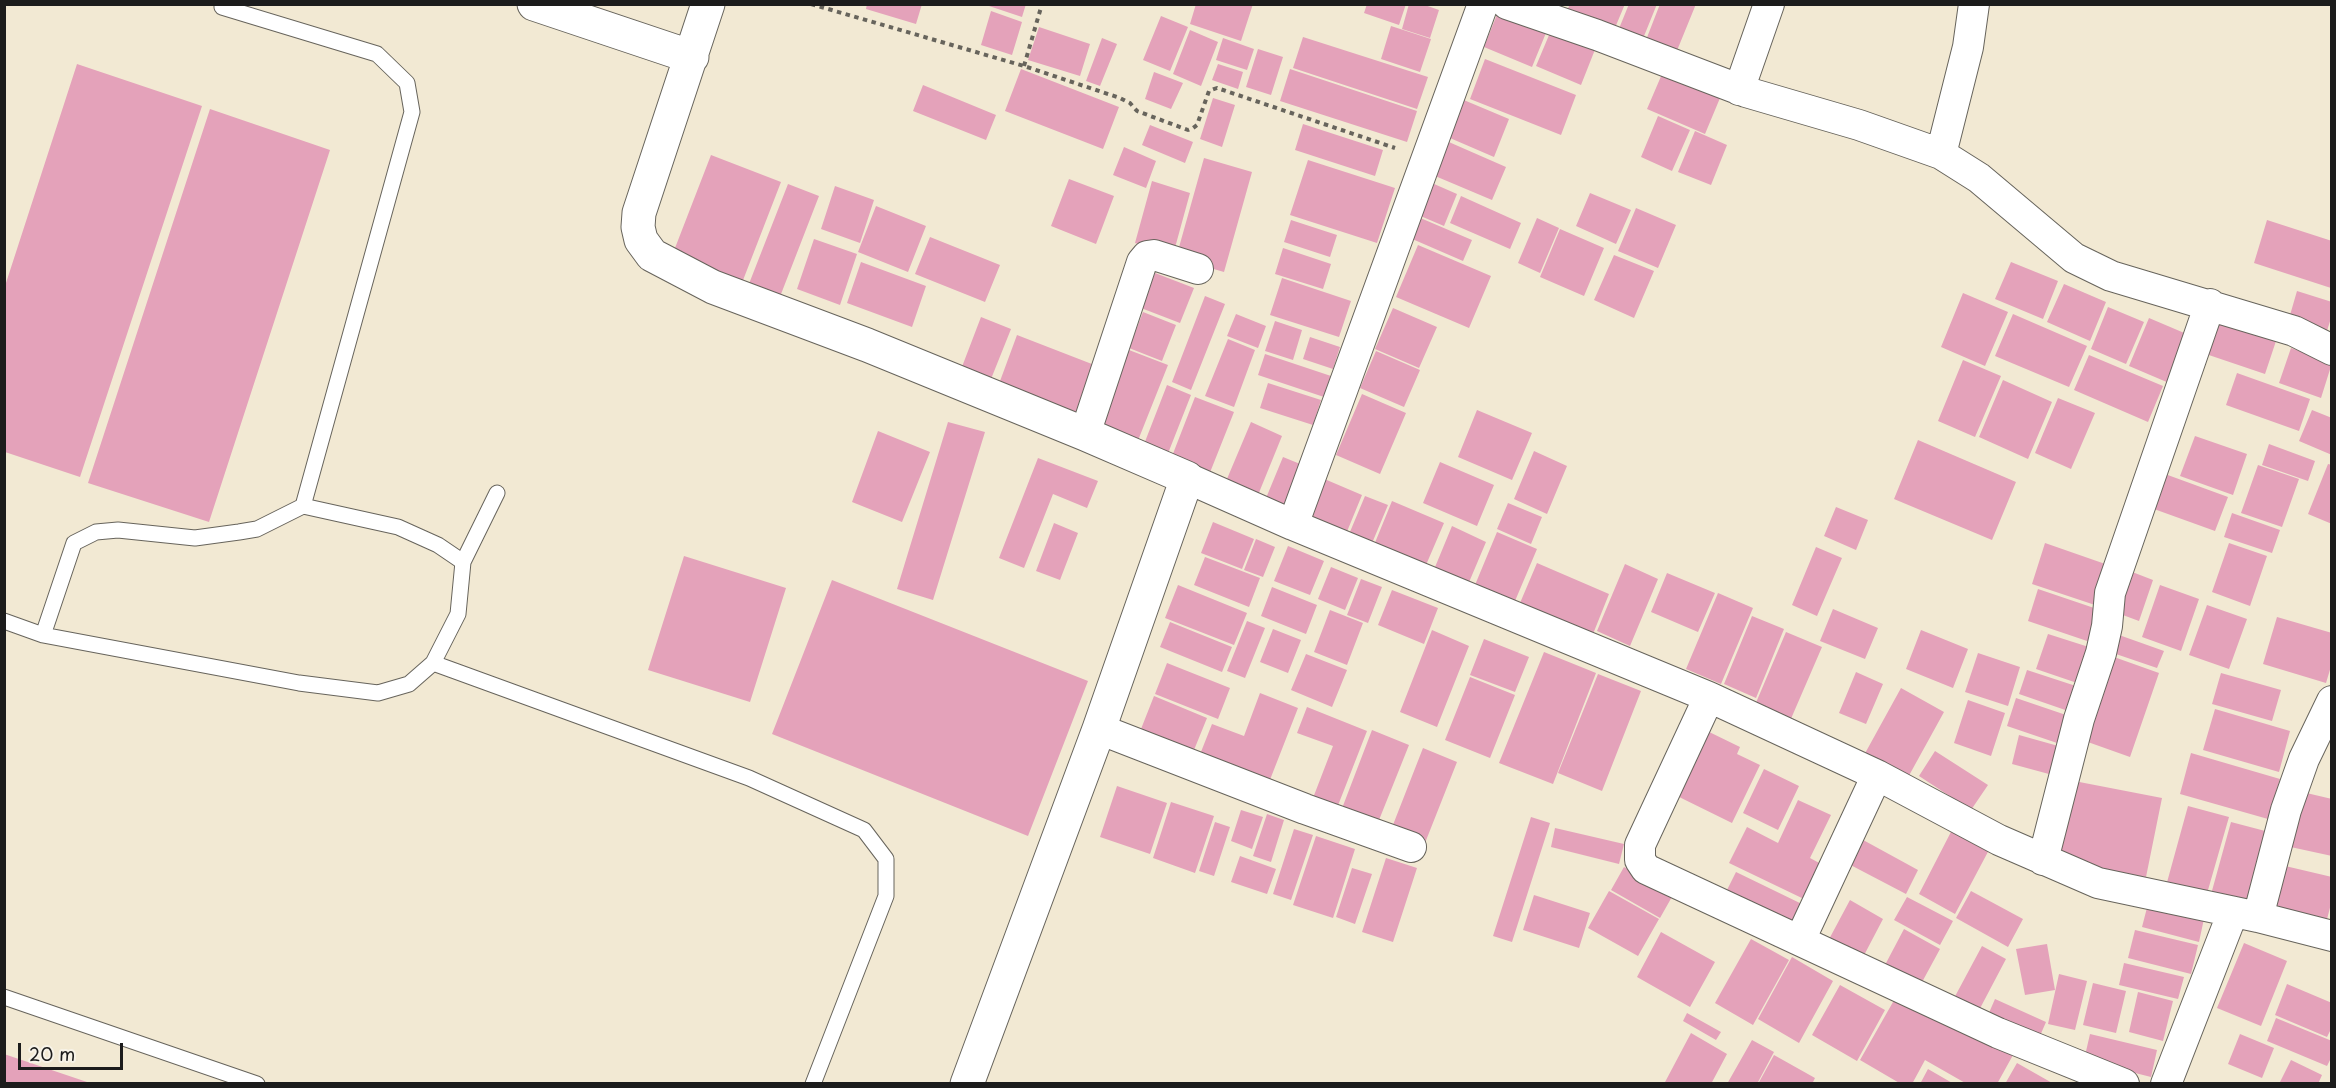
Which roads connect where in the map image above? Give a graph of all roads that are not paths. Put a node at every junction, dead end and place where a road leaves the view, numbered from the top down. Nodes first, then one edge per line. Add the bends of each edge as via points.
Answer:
1 (534, 4) edge
2 (708, 4) edge
3 (1483, 4) edge
4 (1507, 4) edge
5 (1769, 4) edge
6 (1974, 4) edge
7 (222, 7) dead end
8 (584, 12) edge
9 (692, 57) junction
10 (1739, 90) junction
11 (1941, 154) junction
12 (1198, 269) dead end
13 (2210, 304) junction
14 (2331, 350) edge
15 (1085, 434) junction
16 (1187, 478) junction
17 (497, 493) dead end
18 (303, 506) junction
19 (1293, 525) junction
20 (463, 562) junction
21 (4, 621) edge
22 (44, 635) junction
23 (433, 663) junction
24 (1709, 697) junction
25 (2331, 700) edge
26 (1099, 729) junction
27 (1877, 775) junction
28 (1411, 848) dead end
29 (2043, 860) junction
30 (2246, 915) junction
31 (2331, 936) edge
32 (1800, 940) junction
33 (4, 997) edge
34 (257, 1083) edge
35 (813, 1083) edge
36 (967, 1083) edge
37 (2124, 1083) edge
38 (2166, 1083) edge

1 - 8 street
2 - 9 street
3 - 19 street
4 - 10 street
5 - 10 street
6 - 11 street via 1968,47
7 - 18 lane via 377,54 407,83 412,112
8 - 9 street
9 - 15 street via 639,213 641,240 652,255 713,287
10 - 11 street
11 - 13 street via 1979,178 2074,258 2111,276
12 - 15 street via 1154,255 1142,262
13 - 14 street via 2294,331
13 - 29 street via 2110,592 2101,653 2079,718
15 - 16 street
16 - 19 street
16 - 26 street
17 - 20 lane
18 - 20 lane via 398,528 438,544
18 - 22 lane via 257,529 195,538 118,530 96,532 74,543
19 - 24 street
20 - 23 lane via 458,614
21 - 22 lane
22 - 23 lane via 299,683 378,693 409,684
23 - 35 lane via 749,778 864,830 886,859 886,896
24 - 27 street
24 - 32 street via 1640,845 1640,860 1646,869
25 - 30 street via 2304,759
26 - 28 street
26 - 36 street
27 - 29 street
27 - 32 street
29 - 30 street via 2098,883
30 - 31 street
30 - 38 street
32 - 37 street via 1998,1033
33 - 34 lane

